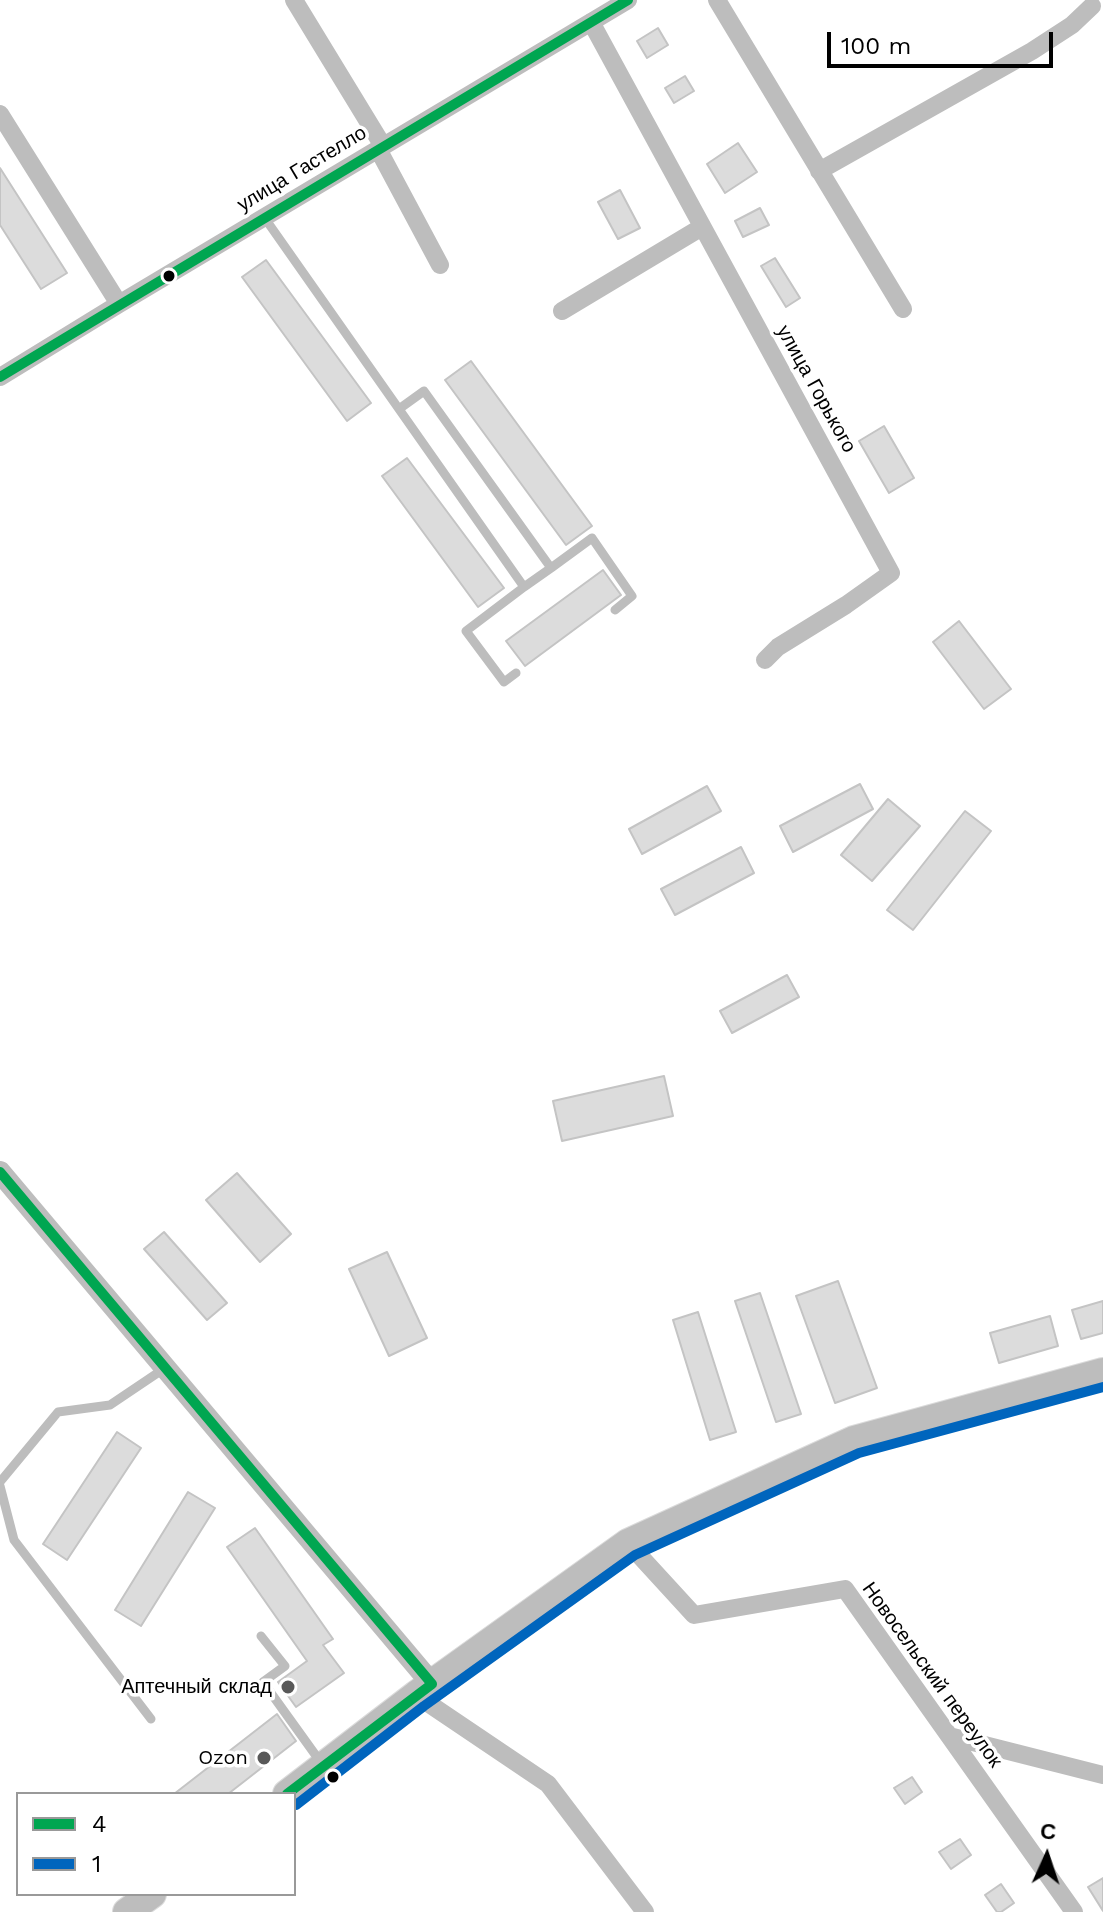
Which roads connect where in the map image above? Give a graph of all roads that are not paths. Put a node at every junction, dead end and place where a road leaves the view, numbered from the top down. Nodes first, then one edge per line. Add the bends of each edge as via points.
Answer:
1 (294, 0) edge
2 (628, 0) edge
3 (717, 0) edge
4 (1092, 6) dead end
5 (591, 22) junction
6 (0, 114) edge
7 (380, 148) junction
8 (819, 171) junction
9 (264, 217) junction
10 (702, 227) junction
11 (440, 265) dead end
12 (119, 304) junction
13 (903, 309) dead end
14 (562, 311) dead end
15 (0, 377) edge
16 (399, 409) junction
17 (551, 568) junction
18 (524, 587) junction
19 (615, 610) dead end
20 (765, 660) dead end
21 (516, 673) dead end
22 (0, 1172) edge
23 (165, 1368) junction
24 (1103, 1372) edge
25 (0, 1484) edge
26 (628, 1543) junction
27 (261, 1636) dead end
28 (424, 1690) junction
29 (151, 1719) dead end
30 (949, 1736) junction
31 (324, 1767) junction
32 (1103, 1775) edge
33 (290, 1792) edge
34 (149, 1896) edge
35 (127, 1912) edge
36 (645, 1912) edge
37 (1074, 1912) edge

1 - 7 street
2 - 5 street, улица Гастелло
3 - 8 street
4 - 8 street via 1032,51
5 - 7 street, улица Гастелло
5 - 10 street, улица Горького
6 - 12 street
7 - 9 street, улица Гастелло
7 - 11 street
8 - 13 street
9 - 12 street, улица Гастелло
9 - 16 lane
10 - 14 street
10 - 20 street, улица Горького via 891,573
12 - 15 street, улица Гастелло
16 - 17 lane via 424,391
16 - 18 lane
17 - 18 lane
17 - 19 lane via 592,538 632,596
18 - 21 lane via 466,631 504,682
22 - 23 street
23 - 25 lane via 110,1405 58,1412
23 - 28 street
24 - 26 main road via 854,1440
25 - 29 lane via 14,1540
26 - 28 main road
26 - 30 street, Новосельский переулок via 694,1615 845,1589
27 - 31 lane via 285,1666 263,1682
28 - 31 main road
28 - 36 street via 548,1784
30 - 32 street
30 - 37 street, Новосельский переулок
31 - 33 main road
34 - 35 main road

